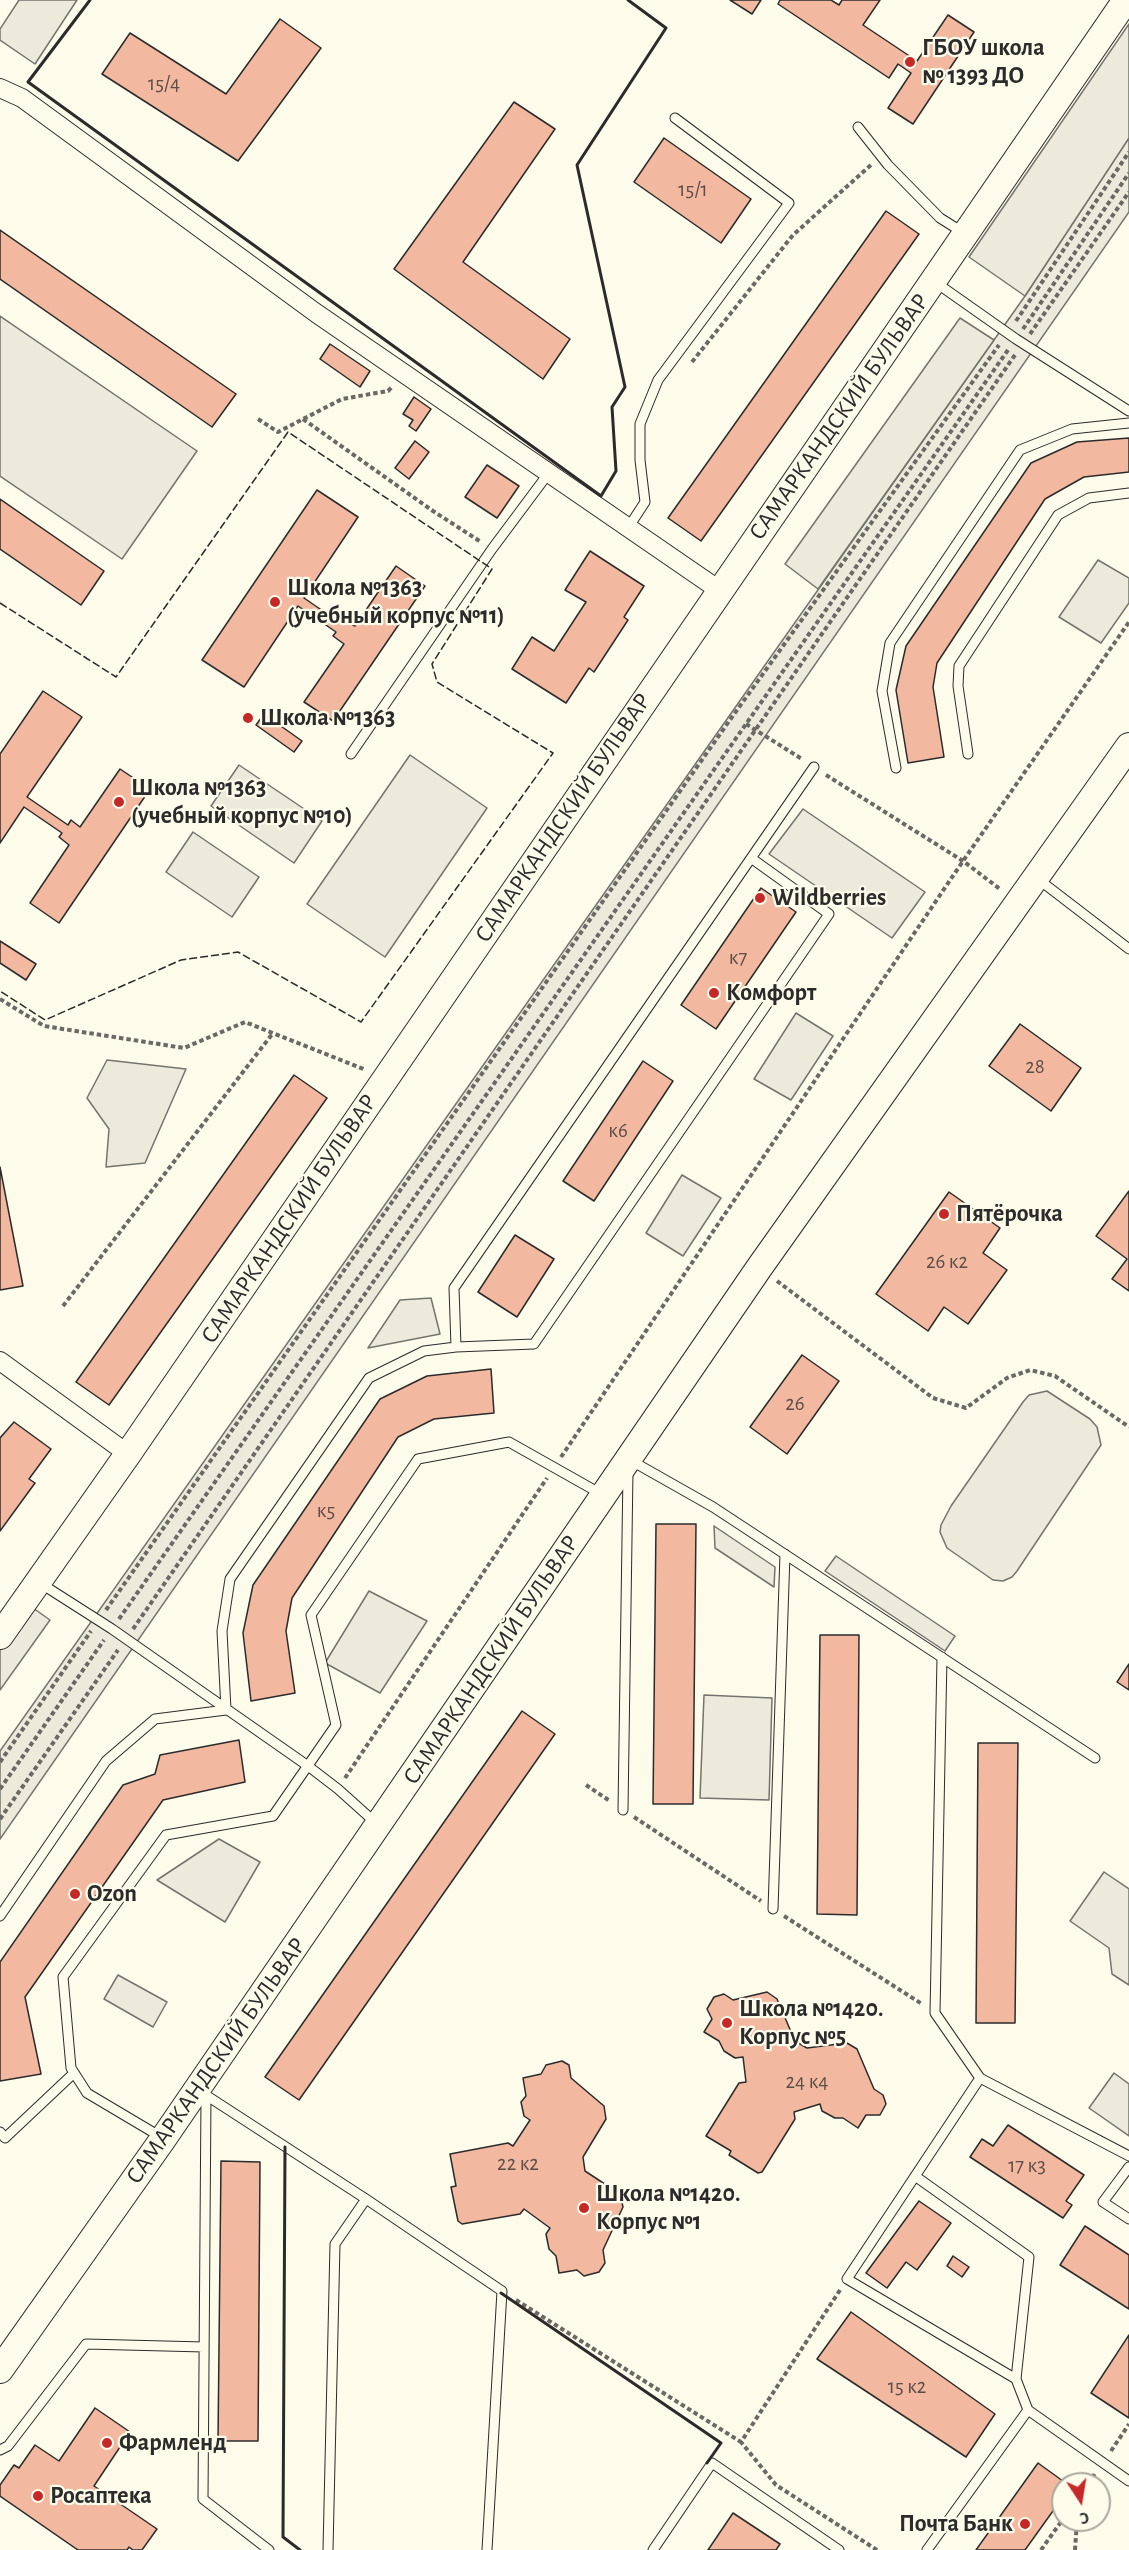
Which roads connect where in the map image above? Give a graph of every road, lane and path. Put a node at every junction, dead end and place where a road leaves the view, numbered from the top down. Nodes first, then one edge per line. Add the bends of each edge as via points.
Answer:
1 (1126, 0) edge
2 (0, 88) edge
3 (675, 118) dead end
4 (858, 127) dead end
5 (1129, 152) edge
6 (881, 156) junction
7 (1129, 173) edge
8 (1129, 192) edge
9 (965, 234) junction
10 (933, 281) junction
11 (1007, 333) junction
12 (1020, 341) junction
13 (690, 365) dead end
14 (404, 374) junction
15 (1129, 411) edge
16 (258, 419) dead end
17 (303, 419) junction
18 (1129, 423) edge
19 (548, 474) junction
20 (1129, 493) edge
21 (628, 528) junction
22 (492, 549) junction
23 (719, 590) junction
24 (1129, 622) edge
25 (746, 724) junction
26 (755, 730) junction
27 (1129, 746) edge
28 (351, 754) dead end
29 (968, 754) dead end
30 (814, 767) junction
31 (896, 768) dead end
32 (751, 858) junction
33 (963, 861) junction
34 (1035, 877) junction
35 (1017, 903) junction
36 (1129, 949) edge
37 (0, 999) edge
38 (273, 1033) junction
39 (386, 1078) junction
40 (759, 1268) junction
41 (63, 1306) dead end
42 (456, 1347) junction
43 (0, 1361) edge
44 (1129, 1427) edge
45 (128, 1454) junction
46 (629, 1459) junction
47 (554, 1467) junction
48 (603, 1496) junction
49 (784, 1554) junction
50 (38, 1581) junction
51 (99, 1620) junction
52 (112, 1629) junction
53 (2, 1630) edge
54 (126, 1639) junction
55 (942, 1658) junction
56 (226, 1710) junction
57 (1095, 1758) dead end
58 (0, 1762) edge
59 (308, 1766) junction
60 (0, 1789) edge
61 (338, 1789) junction
62 (623, 1810) dead end
63 (0, 1819) edge
64 (378, 1825) junction
65 (773, 1909) dead end
66 (0, 1916) edge
67 (74, 2073) junction
68 (980, 2078) junction
69 (201, 2092) junction
70 (0, 2132) edge
71 (163, 2139) junction
72 (1129, 2156) edge
73 (1129, 2167) edge
74 (915, 2176) junction
75 (366, 2199) junction
76 (1129, 2219) edge
77 (847, 2279) junction
78 (502, 2291) junction
79 (204, 2347) junction
80 (0, 2370) edge
81 (1016, 2379) junction
82 (1028, 2410) junction
83 (741, 2442) junction
84 (0, 2450) edge
85 (1129, 2481) edge
86 (1054, 2532) edge
87 (1077, 2532) edge
88 (269, 2550) edge
89 (328, 2550) edge
90 (487, 2550) edge
91 (653, 2550) edge
92 (839, 2550) edge
93 (877, 2550) edge
94 (927, 2550) edge
95 (1041, 2550) edge
96 (1076, 2550) edge

1 - 9 street, САМАРКАНДСКИЙ БУЛЬВАР
2 - 14 street via 22,98
3 - 21 lane via 789,202 658,380 640,424 645,502
4 - 6 lane
5 - 11 path
6 - 9 lane via 940,218
6 - 13 path via 793,235
7 - 12 path
8 - 12 path
9 - 10 street, САМАРКАНДСКИЙ БУЛЬВАР
10 - 11 lane
10 - 23 street, САМАРКАНДСКИЙ БУЛЬВАР
11 - 12 lane
11 - 51 path via 732,717
12 - 15 lane
12 - 25 path
12 - 26 path
14 - 17 path via 388,391 342,399
14 - 19 street
16 - 17 path via 278,432
17 - 22 path
18 - 31 lane via 1072,429 1020,450 890,644 882,691
19 - 21 street
19 - 22 lane
20 - 29 lane via 1089,498 1058,515 959,666 958,686
21 - 23 street
22 - 28 lane
23 - 39 street, САМАРКАНДСКИЙ БУЛЬВАР
24 - 33 path
25 - 26 path
25 - 52 path
26 - 30 path
26 - 54 path
27 - 34 street, САМАРКАНДСКИЙ БУЛЬВАР
30 - 32 lane
30 - 33 path
32 - 42 lane via 454,1288
32 - 42 lane via 829,914 534,1344
33 - 35 path
33 - 47 path
34 - 35 street, САМАРКАНДСКИЙ БУЛЬВАР
34 - 36 lane
35 - 40 street, САМАРКАНДСКИЙ БУЛЬВАР
37 - 38 path via 44,1026 184,1048 245,1022
38 - 39 path
38 - 41 path
39 - 45 street, САМАРКАНДСКИЙ БУЛЬВАР
40 - 44 path via 933,1398 966,1408 1007,1378 1030,1370 1055,1376
40 - 46 street, САМАРКАНДСКИЙ БУЛЬВАР
42 - 56 lane via 424,1351 369,1378 230,1579 222,1631
43 - 45 street
45 - 50 street, САМАРКАНДСКИЙ БУЛЬВАР
46 - 48 street, САМАРКАНДСКИЙ БУЛЬВАР
46 - 49 lane
46 - 62 lane
47 - 48 lane
47 - 59 lane via 509,1442 417,1459 311,1615 336,1725
47 - 61 path
48 - 64 street, САМАРКАНДСКИЙ БУЛЬВАР
49 - 55 lane
49 - 65 lane
50 - 51 lane
50 - 53 street, САМАРКАНДСКИЙ БУЛЬВАР
51 - 52 lane
51 - 58 path
52 - 54 lane
52 - 60 path
54 - 56 lane
54 - 63 path
55 - 57 lane
55 - 68 lane via 935,2013
56 - 59 lane
56 - 66 lane via 154,1719 106,1761
59 - 61 lane
59 - 67 lane via 273,1816 166,1835 63,1977
61 - 64 lane
64 - 69 street, САМАРКАНДСКИЙ БУЛЬВАР
67 - 70 lane via 5,2138
67 - 71 lane via 87,2093
68 - 72 lane
68 - 74 lane
69 - 71 street, САМАРКАНДСКИЙ БУЛЬВАР
69 - 75 lane
69 - 79 lane
71 - 80 street, САМАРКАНДСКИЙ БУЛЬВАР
73 - 76 lane via 1103,2202
74 - 77 lane
74 - 81 lane via 1029,2257
75 - 78 lane
75 - 89 lane via 335,2244
77 - 81 lane
77 - 83 path
78 - 83 path
78 - 90 lane
79 - 84 lane via 86,2344 8,2446
79 - 88 lane via 202,2499
81 - 82 lane
82 - 85 lane
82 - 94 lane
83 - 93 path via 776,2485
86 - 95 path
87 - 96 path
91 - 92 lane via 712,2463

